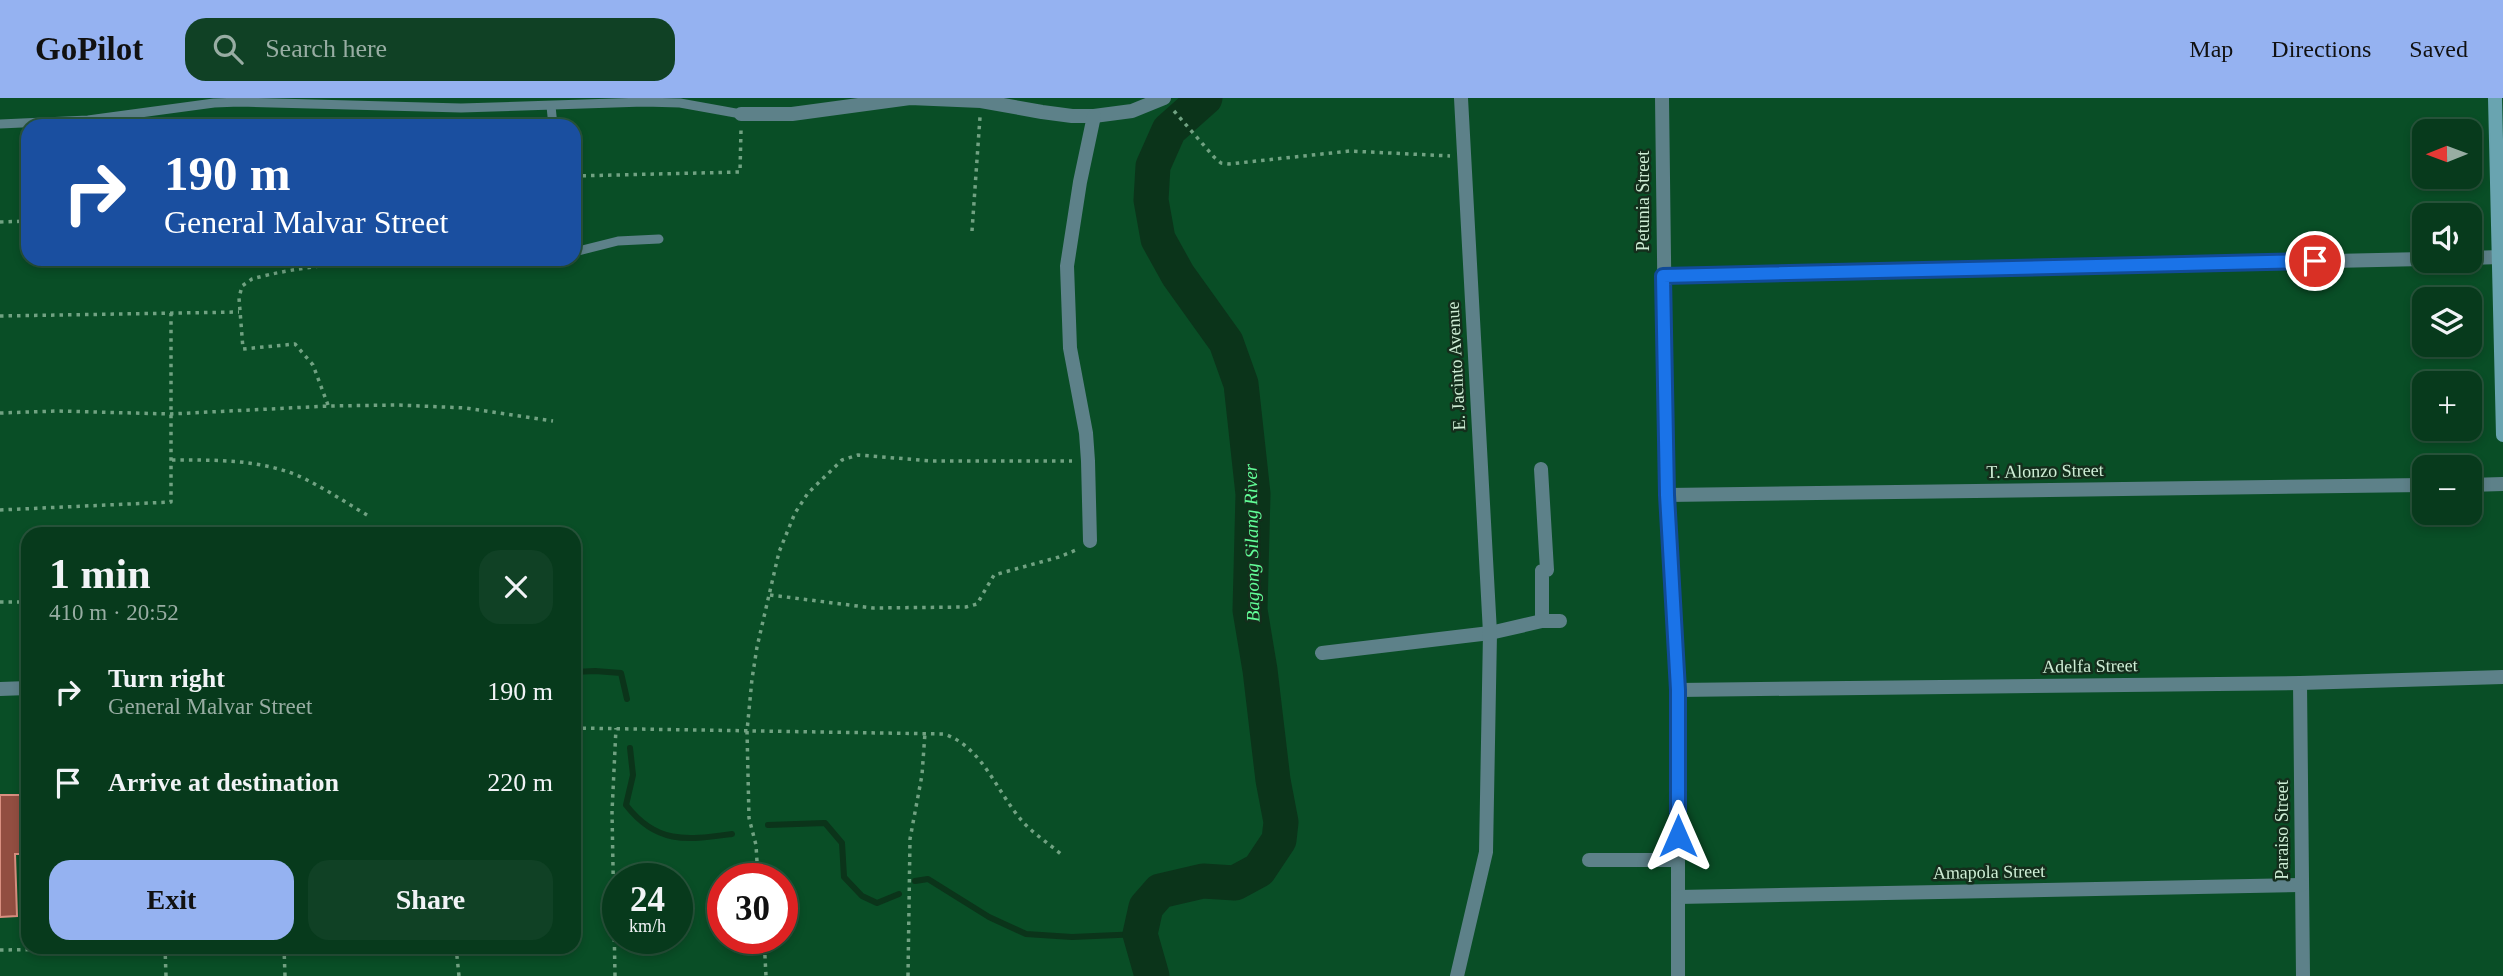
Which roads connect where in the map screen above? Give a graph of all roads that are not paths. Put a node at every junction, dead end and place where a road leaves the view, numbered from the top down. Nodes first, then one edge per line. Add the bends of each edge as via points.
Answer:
1 (1461, 98) edge
2 (1662, 98) edge
3 (2496, 98) edge
4 (1167, 101) edge
5 (551, 106) junction
6 (741, 114) joint
7 (1094, 116) junction
8 (95, 119) edge
9 (552, 119) edge
10 (21, 123) edge
11 (0, 124) edge
12 (659, 239) dead end
13 (581, 250) edge
14 (2500, 257) junction
15 (2482, 258) edge
16 (2412, 259) edge
17 (1663, 276) junction
18 (2503, 435) edge
19 (1541, 470) dead end
20 (2503, 484) edge
21 (2412, 485) edge
22 (2482, 485) edge
23 (1667, 495) junction
24 (1090, 541) road end
25 (1542, 621) junction
26 (1560, 621) dead end
27 (1490, 633) junction
28 (1322, 653) dead end
29 (2503, 677) edge
30 (2300, 683) junction
31 (21, 688) edge
32 (0, 689) edge
33 (1678, 690) junction
34 (1589, 860) dead end
35 (1678, 860) junction
36 (2301, 885) junction
37 (1678, 897) junction
38 (1457, 976) edge
39 (1678, 976) edge
40 (2303, 976) edge

1 - 27 street, E. Jacinto Avenue
2 - 17 street, Petunia Street
3 - 14 street
4 - 7 street
5 - 6 lane via 680,103
5 - 8 lane via 240,102
5 - 9 lane
6 - 7 street via 792,114 910,98 981,101
7 - 24 street via 1068,266 1069,348 1086,433
10 - 11 lane
12 - 13 lane via 618,241
14 - 15 street
14 - 18 street
16 - 17 street
17 - 23 street, Petunia Street
19 - 25 street via 1547,569 1542,570
20 - 22 street
21 - 23 street, T. Alonzo Street
23 - 33 street, Petunia Street
25 - 26 street
25 - 27 street
27 - 28 street
27 - 38 street, E. Jacinto Avenue via 1486,852
29 - 30 street, Adelfa Street
30 - 33 street, Adelfa Street
30 - 36 street, Paraiso Street
31 - 32 street
33 - 35 street, Petunia Street
34 - 35 street
35 - 37 street, Petunia Street
36 - 37 street, Amapola Street
36 - 40 street, Paraiso Street
37 - 39 street, Petunia Street

